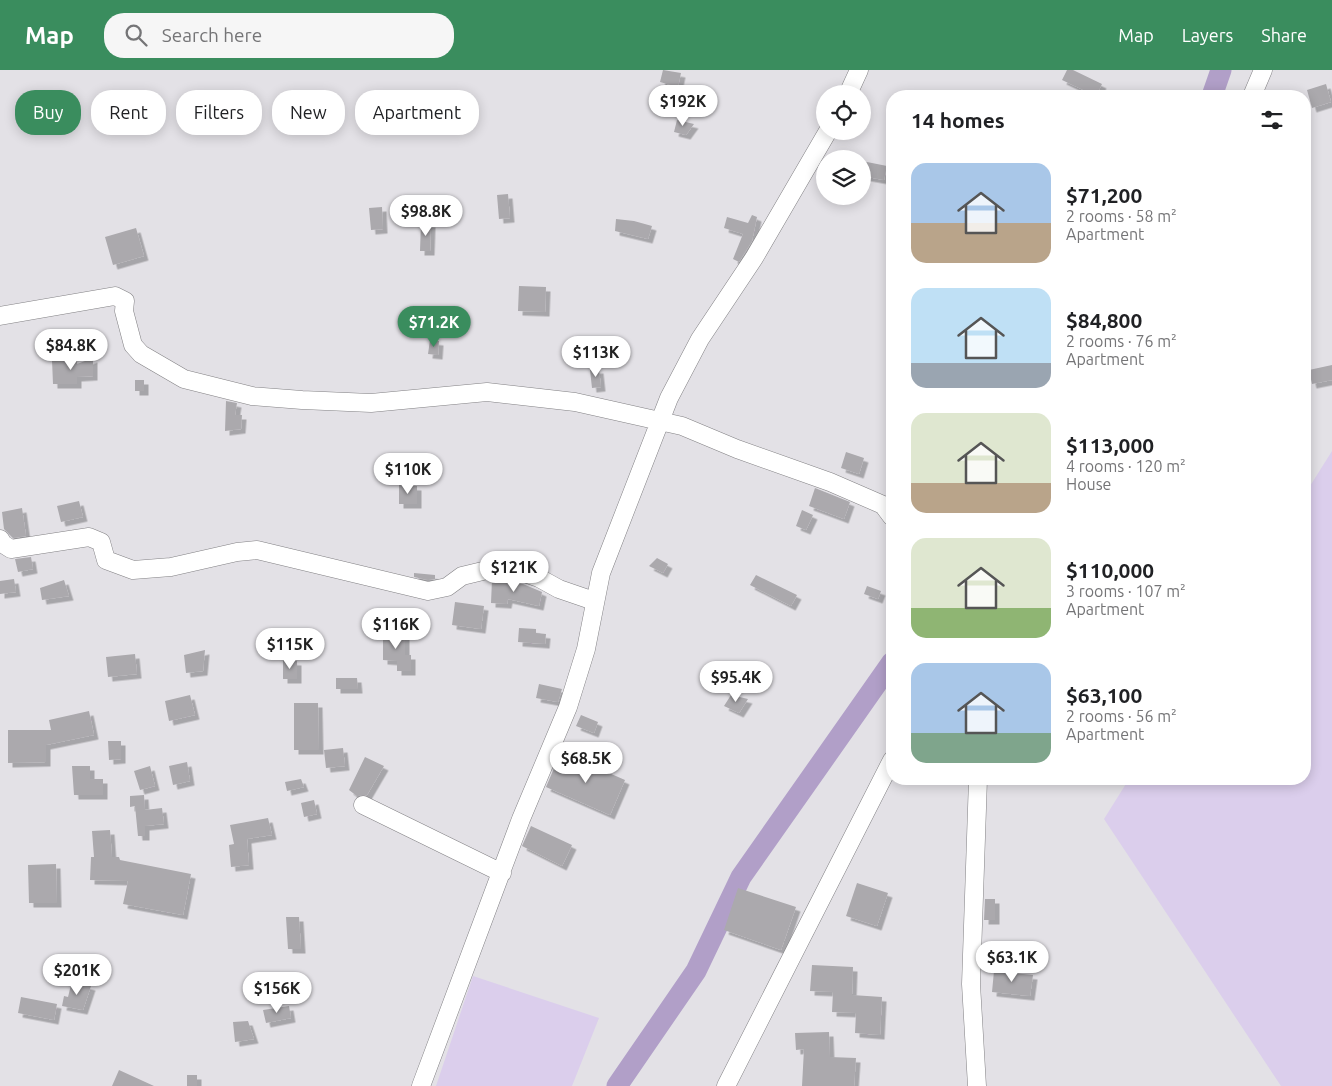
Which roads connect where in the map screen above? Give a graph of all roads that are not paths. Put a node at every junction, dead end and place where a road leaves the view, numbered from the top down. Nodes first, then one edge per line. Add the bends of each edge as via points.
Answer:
1 (859, 70) edge
2 (1263, 70) edge
3 (852, 85) edge
4 (1255, 90) edge
5 (823, 140) edge
6 (0, 316) edge
7 (660, 420) junction
8 (886, 508) edge
9 (0, 539) edge
10 (594, 601) junction
11 (886, 772) edge
12 (978, 785) edge
13 (363, 805) dead end
14 (502, 873) junction
15 (421, 1086) edge
16 (726, 1086) edge
17 (977, 1086) edge

1 - 3 street
2 - 4 street
5 - 7 street via 754,258 700,339
6 - 7 street via 115,296 125,301 128,329 141,354 184,379 252,396 371,403 488,392 576,402
7 - 8 street via 830,482 883,504
7 - 10 street via 601,573
9 - 10 street via 11,549 89,537 101,542 106,560 133,570 171,567 257,550 428,591 447,587 462,576 491,569 516,570
10 - 14 street via 586,649 568,707
11 - 16 street
12 - 17 street via 971,984
13 - 14 street
14 - 15 street

